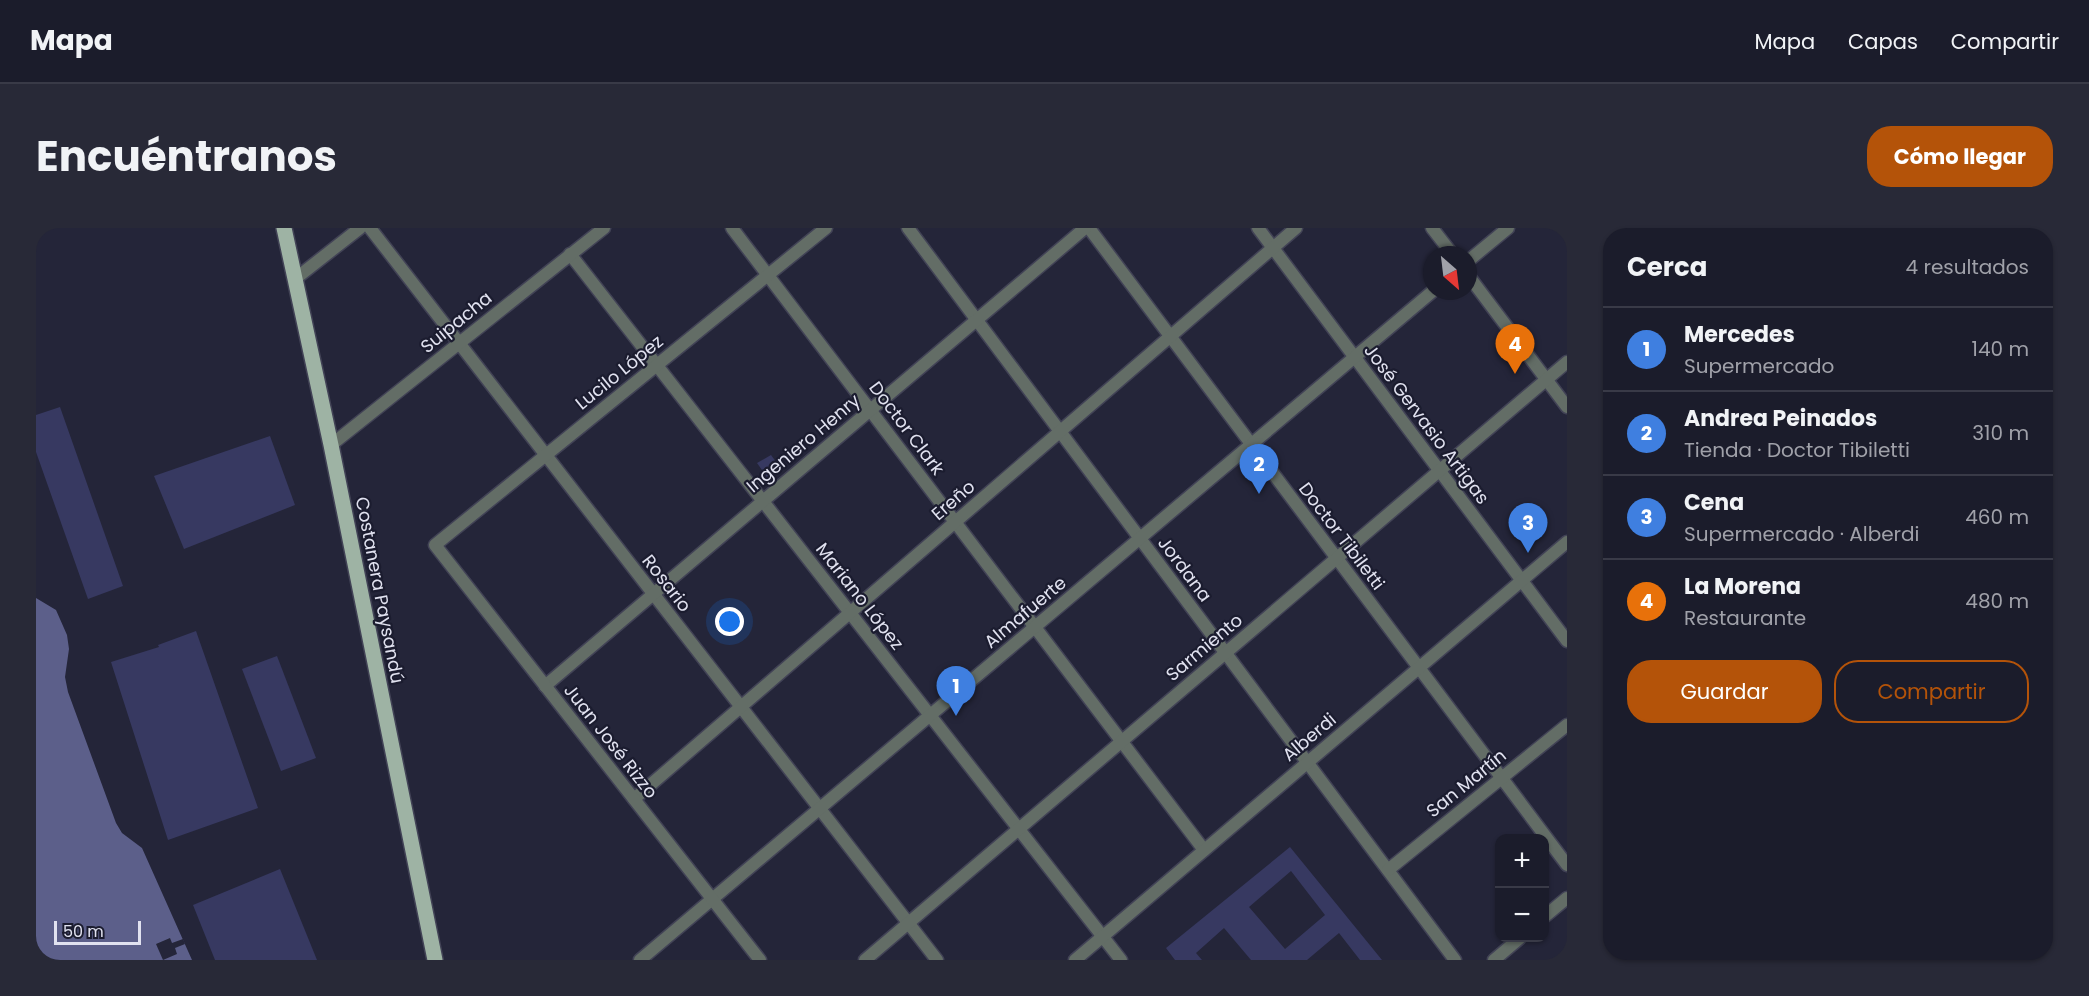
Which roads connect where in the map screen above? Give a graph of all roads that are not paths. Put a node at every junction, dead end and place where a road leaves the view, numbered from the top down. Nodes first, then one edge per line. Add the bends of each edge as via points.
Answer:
1 (284, 228) edge
2 (360, 228) edge
3 (370, 228) edge
4 (604, 228) edge
5 (732, 228) edge
6 (826, 228) edge
7 (908, 228) edge
8 (1087, 228) edge
9 (1258, 228) edge
10 (1296, 228) edge
11 (1432, 228) edge
12 (1508, 228) edge
13 (1446, 246) edge
14 (1273, 248) junction
15 (570, 254) junction
16 (1477, 254) edge
17 (768, 275) junction
18 (295, 279) junction
19 (1477, 287) edge
20 (1423, 299) edge
21 (976, 320) junction
22 (1170, 337) junction
23 (458, 343) junction
24 (1355, 357) junction
25 (1567, 362) edge
26 (657, 365) junction
27 (1546, 380) junction
28 (1567, 407) edge
29 (871, 410) junction
30 (1060, 432) junction
31 (1251, 444) junction
32 (331, 445) junction
33 (545, 455) junction
34 (1440, 471) junction
35 (763, 501) junction
36 (955, 522) junction
37 (1139, 538) junction
38 (1567, 542) edge
39 (435, 545) joint
40 (1337, 558) junction
41 (1522, 580) junction
42 (653, 594) junction
43 (850, 613) junction
44 (1035, 627) junction
45 (1567, 641) edge
46 (1226, 653) junction
47 (1419, 668) junction
48 (545, 686) junction
49 (741, 707) junction
50 (930, 716) junction
51 (1567, 725) edge
52 (1122, 741) junction
53 (1307, 762) junction
54 (1501, 777) junction
55 (634, 799) junction
56 (819, 808) junction
57 (1018, 829) junction
58 (1204, 850) junction
59 (1567, 865) edge
60 (1388, 870) junction
61 (1567, 898) edge
62 (712, 899) junction
63 (1549, 914) edge
64 (908, 923) junction
65 (1103, 937) junction
66 (1515, 942) edge
67 (435, 960) edge
68 (640, 960) edge
69 (760, 960) edge
70 (865, 960) edge
71 (937, 960) edge
72 (1075, 960) edge
73 (1121, 960) edge
74 (1455, 960) edge
75 (1494, 960) edge

1 - 18 main road, Costanera Paysandú
2 - 18 street
3 - 23 street, Rosario
4 - 15 street, Suipacha
5 - 17 street, Doctor Clark
6 - 17 street, Lucilo López
7 - 21 street, Jordana
8 - 21 street, Ingeniero Henry
8 - 22 street, Doctor Tibiletti
9 - 14 street, José Gervasio Artigas
10 - 14 street, Ereño
11 - 13 street
12 - 16 street
14 - 22 street, Ereño
14 - 24 street, José Gervasio Artigas
15 - 23 street, Suipacha
15 - 26 street, Mariano López
17 - 26 street, Lucilo López
17 - 29 street, Doctor Clark
18 - 32 main road, Costanera Paysandú
19 - 27 street
20 - 24 street, Almafuerte
21 - 29 street, Ingeniero Henry
21 - 30 street, Jordana
22 - 30 street, Ereño
22 - 31 street, Doctor Tibiletti
23 - 32 street, Suipacha
23 - 33 street, Rosario
24 - 31 street, Almafuerte
24 - 34 street, José Gervasio Artigas
25 - 27 street, Sarmiento
26 - 33 street, Lucilo López
26 - 35 street, Mariano López
27 - 28 street
27 - 34 street, Sarmiento
29 - 35 street, Ingeniero Henry
29 - 36 street, Doctor Clark
30 - 36 street, Ereño
30 - 37 street, Jordana
31 - 37 street, Almafuerte
31 - 40 street, Doctor Tibiletti
32 - 67 main road, Costanera Paysandú
33 - 39 street, Lucilo López
33 - 42 street, Rosario
34 - 40 street, Sarmiento
34 - 41 street, José Gervasio Artigas
35 - 42 street, Ingeniero Henry
35 - 43 street, Mariano López
36 - 43 street, Ereño
36 - 44 street, Doctor Clark
37 - 44 street, Almafuerte
37 - 46 street, Jordana
38 - 41 street, Alberdi
39 - 48 street, Juan José Rizzo
40 - 46 street, Sarmiento
40 - 47 street, Doctor Tibiletti
41 - 45 street, José Gervasio Artigas
41 - 47 street, Alberdi
42 - 48 street, Ingeniero Henry
42 - 49 street, Rosario
43 - 49 street, Ereño
43 - 50 street, Mariano López
44 - 50 street, Almafuerte
44 - 52 street, Doctor Clark
46 - 52 street, Sarmiento
46 - 53 street, Jordana
47 - 53 street, Alberdi
47 - 54 street, Doctor Tibiletti
48 - 55 street, Juan José Rizzo
49 - 55 street, Ereño
49 - 56 street, Rosario
50 - 56 street, Almafuerte
50 - 57 street, Mariano López
51 - 54 street, San Martín
52 - 57 street, Sarmiento
52 - 58 street, Doctor Clark
53 - 58 street, Alberdi
53 - 60 street, Jordana
54 - 59 street, Doctor Tibiletti
54 - 60 street, San Martín
55 - 62 street, Juan José Rizzo
56 - 62 street, Almafuerte
56 - 64 street, Rosario
57 - 64 street, Sarmiento
57 - 65 street, Mariano López
58 - 65 street, Alberdi
60 - 74 street, Jordana
61 - 63 street
62 - 68 street, Almafuerte
62 - 69 street, Juan José Rizzo
64 - 70 street, Sarmiento
64 - 71 street, Rosario
65 - 72 street, Alberdi
65 - 73 street, Mariano López
66 - 75 street

